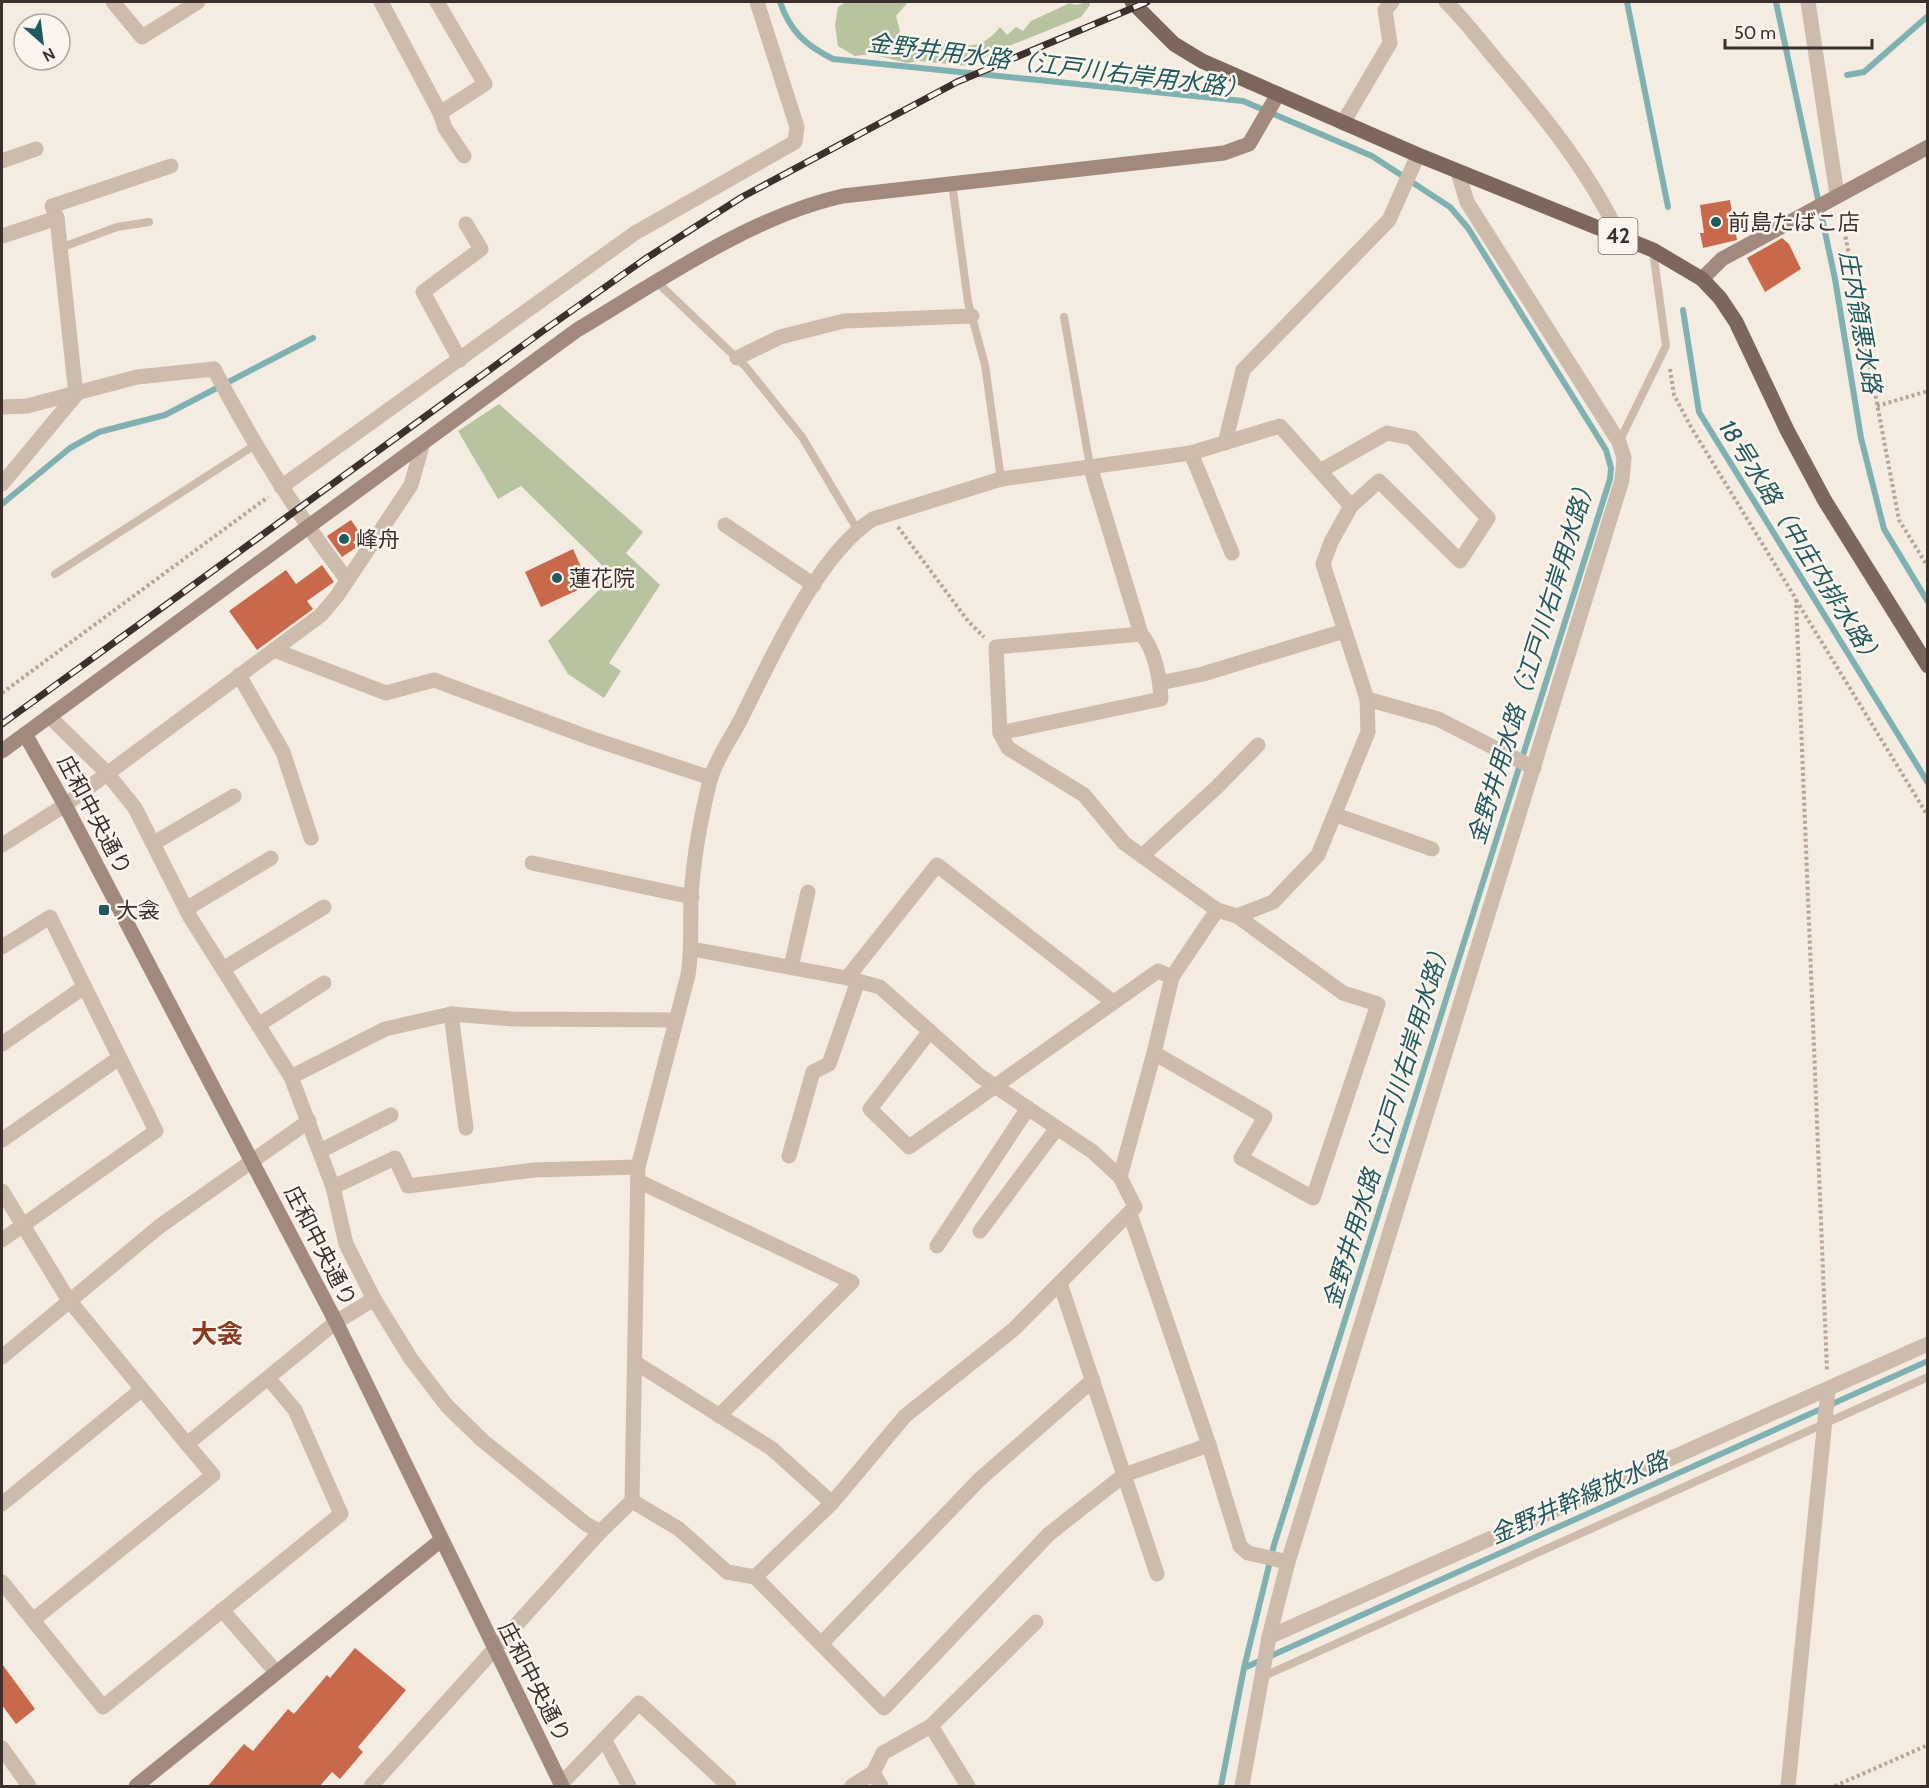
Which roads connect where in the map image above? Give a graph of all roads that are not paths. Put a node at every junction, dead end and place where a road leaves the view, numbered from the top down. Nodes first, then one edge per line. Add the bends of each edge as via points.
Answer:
1 (113, 2) edge
2 (198, 2) edge
3 (381, 2) edge
4 (437, 2) edge
5 (757, 2) edge
6 (1132, 2) edge
7 (1392, 2) edge
8 (1446, 2) edge
9 (1808, 2) edge
10 (1278, 94) junction
11 (440, 113) junction
12 (1343, 123) junction
13 (1928, 147) edge
14 (36, 149) dead end
15 (1418, 155) junction
16 (464, 156) dead end
17 (2, 161) edge
18 (171, 166) dead end
19 (1458, 172) junction
20 (952, 183) junction
21 (1837, 195) junction
22 (57, 218) junction
23 (149, 222) dead end
24 (466, 224) dead end
25 (2, 236) edge
26 (1620, 237) junction
27 (60, 248) junction
28 (1653, 250) junction
29 (1702, 279) junction
30 (657, 282) junction
31 (972, 316) junction
32 (1064, 317) dead end
33 (737, 358) junction
34 (460, 360) junction
35 (76, 395) junction
36 (2, 407) edge
37 (1619, 442) junction
38 (1225, 443) junction
39 (255, 445) junction
40 (422, 446) junction
41 (1191, 453) junction
42 (1090, 465) junction
43 (1320, 471) junction
44 (1001, 479) junction
45 (2, 484) edge
46 (281, 487) junction
47 (1351, 506) junction
48 (725, 525) dead end
49 (308, 528) junction
50 (857, 529) junction
51 (1232, 553) dead end
52 (55, 574) dead end
53 (347, 580) junction
54 (814, 585) junction
55 (1344, 631) junction
56 (1141, 634) junction
57 (274, 650) junction
58 (1928, 666) edge
59 (239, 675) junction
60 (1160, 683) junction
61 (1367, 699) junction
62 (49, 716) junction
63 (1000, 733) junction
64 (25, 734) junction
65 (1258, 745) dead end
66 (2, 751) edge
67 (1534, 768) junction
68 (106, 772) junction
69 (711, 778) junction
70 (234, 796) dead end
71 (65, 805) junction
72 (1336, 815) junction
73 (311, 838) dead end
74 (154, 843) junction
75 (2, 845) edge
76 (1432, 849) dead end
77 (1142, 856) junction
78 (271, 858) dead end
79 (532, 863) dead end
80 (808, 892) dead end
81 (692, 897) junction
82 (324, 907) dead end
83 (186, 909) junction
84 (1217, 910) junction
85 (1237, 916) junction
86 (2, 947) edge
87 (692, 949) junction
88 (790, 967) junction
89 (223, 969) junction
90 (1172, 977) junction
91 (852, 979) junction
92 (324, 983) dead end
93 (84, 987) junction
94 (1113, 1002) junction
95 (451, 1014) junction
96 (676, 1020) junction
97 (258, 1025) junction
98 (930, 1031) junction
99 (2, 1044) edge
100 (1154, 1053) junction
101 (119, 1058) junction
102 (291, 1077) junction
103 (993, 1085) junction
104 (1028, 1108) junction
105 (391, 1115) dead end
106 (309, 1121) junction
107 (466, 1128) dead end
108 (1057, 1128) junction
109 (2, 1140) edge
110 (320, 1151) junction
111 (789, 1156) dead end
112 (252, 1162) junction
113 (638, 1174) junction
114 (1120, 1177) junction
115 (333, 1187) junction
116 (2, 1191) edge
117 (1130, 1214) junction
118 (23, 1224) junction
119 (980, 1231) dead end
120 (2, 1240) edge
121 (937, 1246) dead end
122 (1060, 1283) junction
123 (68, 1299) junction
124 (374, 1299) junction
125 (336, 1322) junction
126 (1928, 1344) edge
127 (2, 1357) edge
128 (636, 1363) junction
129 (1928, 1377) edge
130 (269, 1379) junction
131 (1093, 1380) junction
132 (141, 1390) junction
133 (1828, 1390) junction
134 (718, 1416) junction
135 (1824, 1424) junction
136 (187, 1444) junction
137 (1209, 1445) junction
138 (1125, 1475) junction
139 (632, 1501) junction
140 (832, 1503) junction
141 (2, 1504) edge
142 (600, 1532) junction
143 (440, 1541) junction
144 (1288, 1562) junction
145 (1157, 1574) dead end
146 (755, 1577) junction
147 (2, 1582) edge
148 (222, 1610) junction
149 (33, 1620) junction
150 (1036, 1622) dead end
151 (1269, 1637) junction
152 (821, 1644) junction
153 (494, 1650) junction
154 (276, 1672) junction
155 (1262, 1677) junction
156 (931, 1726) junction
157 (604, 1739) junction
158 (2, 1748) edge
159 (877, 1780) edge
160 (562, 1785) edge
161 (29, 1786) edge
162 (136, 1786) edge
163 (372, 1786) edge
164 (630, 1786) edge
165 (729, 1786) edge
166 (852, 1786) edge
167 (968, 1786) edge
168 (1242, 1786) edge
169 (1788, 1786) edge

1 - 2 street via 142,37
3 - 11 street
4 - 11 street via 485,84
5 - 34 street via 797,127 795,142 635,233
6 - 10 main road, 42 via 1160,31 1193,56
7 - 12 street via 1385,10 1390,43
8 - 26 street via 1578,162
9 - 21 street
10 - 12 main road, 42
10 - 20 street via 1256,136 1244,148
11 - 16 street
12 - 15 main road, 42
13 - 21 street
14 - 17 street
15 - 19 main road, 42
15 - 38 street via 1389,220 1244,370
18 - 22 street via 52,206
19 - 26 main road, 42
19 - 37 street via 1467,202
20 - 30 street via 806,204
20 - 31 lane
21 - 29 street via 1722,259
22 - 25 street
22 - 27 street
23 - 27 lane via 117,227
24 - 34 street via 481,249 423,292
26 - 28 main road, 42
27 - 35 street
28 - 29 main road, 42
28 - 37 lane via 1666,346
29 - 58 main road, 42 via 1736,322 1825,501
30 - 33 lane
30 - 40 street via 577,330
31 - 33 street via 844,321 780,338
31 - 44 lane via 985,365
32 - 42 lane
33 - 50 lane via 802,437
34 - 46 street
35 - 36 street via 27,406
35 - 39 street via 137,377 214,369
35 - 45 street
37 - 67 street via 1624,458 1622,480
38 - 41 street
38 - 43 street via 1280,426
39 - 46 street
39 - 52 lane
40 - 49 street
40 - 53 street via 411,485
41 - 42 street
41 - 51 street
42 - 44 street
42 - 56 street
43 - 47 street
43 - 47 street via 1387,434 1412,438 1488,518 1460,561 1379,482
44 - 50 street via 873,519
46 - 49 street
47 - 55 street via 1330,542 1323,564
48 - 54 street
49 - 53 street
49 - 62 street
50 - 54 street via 838,548
53 - 57 street via 321,615
54 - 69 street via 771,659
55 - 60 street via 1203,674
55 - 61 street
56 - 60 street via 1147,641
56 - 63 street via 996,647
57 - 59 street
57 - 69 street via 386,693 434,680
59 - 68 street
59 - 73 street via 283,752
60 - 63 street via 1161,699
61 - 67 street via 1438,719
61 - 72 street via 1368,732
62 - 64 street
62 - 68 street
63 - 77 street via 1008,748 1084,795 1124,843
64 - 66 street
64 - 71 street, 庄和中央通り
65 - 77 street
67 - 144 street
68 - 71 street
68 - 74 street via 135,808
69 - 81 street via 697,844
70 - 74 street
71 - 75 street
71 - 112 street, 庄和中央通り
72 - 76 street
72 - 85 street via 1307,870 1273,902
74 - 83 street
77 - 84 street
78 - 83 street
79 - 81 street
80 - 88 street
81 - 87 street
82 - 89 street
83 - 89 street
84 - 85 street
84 - 90 street
85 - 100 street via 1343,993 1378,1004 1312,1198 1241,1158 1265,1117
86 - 93 street via 50,917
87 - 88 street
87 - 96 street
88 - 91 street
89 - 97 street
90 - 94 street via 1158,971
90 - 100 street
91 - 94 street via 937,865
91 - 98 street via 880,987
91 - 111 street via 829,1064 813,1072
92 - 97 street
93 - 99 street
93 - 101 street
94 - 103 street
95 - 96 street via 513,1019
95 - 102 street via 385,1029
95 - 107 street
96 - 113 street
97 - 102 street
98 - 103 street
98 - 103 street via 870,1109 909,1147
100 - 114 street
101 - 109 street
101 - 118 street via 156,1131
102 - 106 street
103 - 104 street
104 - 108 street
104 - 121 street
105 - 110 street
106 - 110 street
106 - 112 street
108 - 114 street via 1093,1152
108 - 119 street
110 - 115 street
112 - 123 street via 160,1226
112 - 125 street, 庄和中央通り
113 - 115 street via 534,1170 408,1186 395,1158
113 - 128 street
113 - 134 street via 852,1282
114 - 117 street via 1135,1207
115 - 124 street via 346,1244
116 - 118 street
117 - 122 street
117 - 137 street
118 - 120 street
118 - 123 street
122 - 131 street
122 - 140 street via 1014,1329 905,1416
123 - 127 street
123 - 132 street
124 - 125 street
124 - 142 street via 411,1359 447,1406 482,1440
125 - 130 street
125 - 143 street, 庄和中央通り
126 - 133 street
128 - 134 street
128 - 139 street
129 - 135 lane
130 - 136 street
130 - 148 street via 296,1410 341,1514
131 - 138 street
131 - 152 street via 980,1479
132 - 136 street
132 - 141 street
133 - 135 street
133 - 151 street
134 - 140 street via 771,1448
135 - 155 lane
135 - 169 street
136 - 149 street via 213,1475
137 - 138 street
137 - 144 street via 1240,1546 1248,1553
138 - 145 street
138 - 152 street via 1049,1534 884,1708
139 - 142 street
139 - 146 street via 679,1529 727,1572
140 - 146 street
142 - 153 street
143 - 153 street, 庄和中央通り
143 - 154 street
144 - 151 street
146 - 152 street
147 - 149 street
148 - 149 street via 103,1707
148 - 154 street
150 - 156 street
151 - 155 street
153 - 160 street, 庄和中央通り
153 - 163 street
154 - 162 street
155 - 168 street
156 - 159 street via 883,1753
156 - 167 street
157 - 160 street
157 - 164 street
157 - 165 street via 639,1702
158 - 161 street
159 - 166 street

